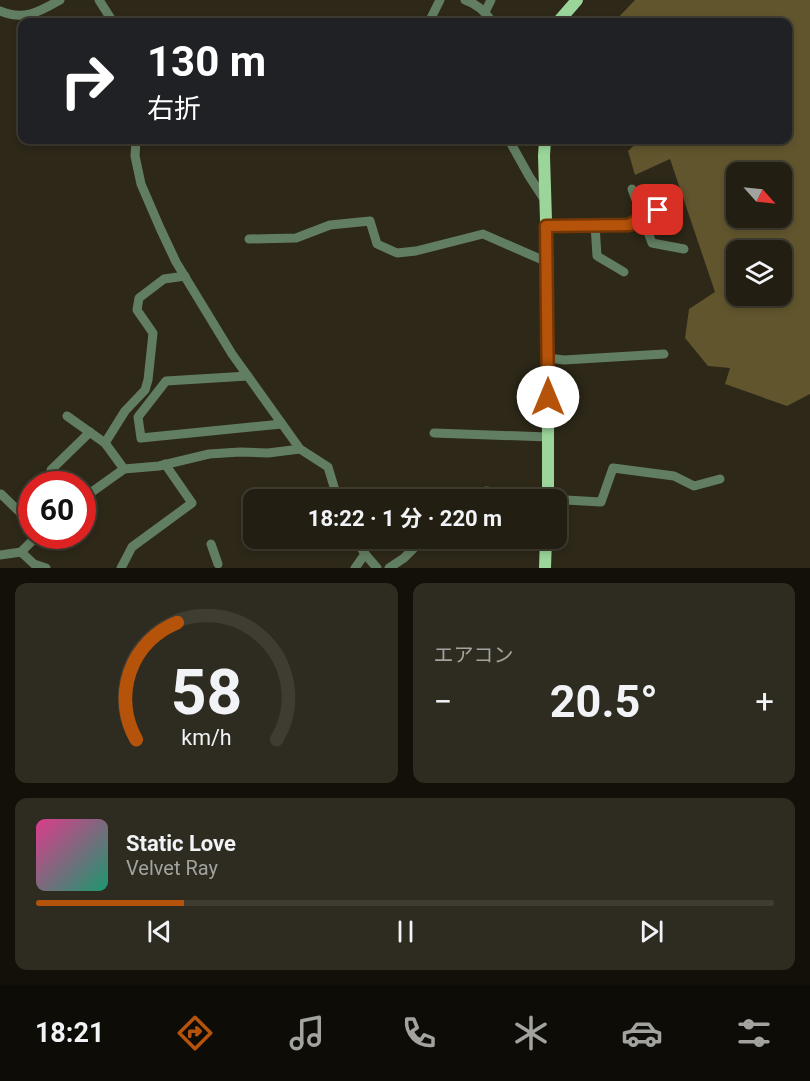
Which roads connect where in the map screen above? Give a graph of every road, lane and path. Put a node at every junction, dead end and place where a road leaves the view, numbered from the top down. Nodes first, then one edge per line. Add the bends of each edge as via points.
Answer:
1 (60, 0) edge
2 (99, 0) edge
3 (440, 0) edge
4 (465, 0) edge
5 (491, 0) edge
6 (577, 0) edge
7 (0, 11) edge
8 (485, 12) junction
9 (110, 18) edge
10 (431, 18) edge
11 (489, 18) edge
12 (561, 18) edge
13 (136, 144) edge
14 (511, 144) edge
15 (545, 144) edge
16 (632, 189) dead end
17 (546, 202) junction
18 (658, 210) dead end
19 (643, 218) junction
20 (595, 225) junction
21 (546, 226) junction
22 (249, 239) dead end
23 (684, 249) dead end
24 (547, 262) junction
25 (624, 272) dead end
26 (185, 276) junction
27 (664, 354) dead end
28 (548, 358) junction
29 (248, 376) junction
30 (67, 416) dead end
31 (282, 424) junction
32 (90, 432) junction
33 (434, 433) dead end
34 (548, 437) junction
35 (105, 443) junction
36 (300, 449) junction
37 (165, 464) junction
38 (124, 469) junction
39 (51, 470) dead end
40 (720, 479) dead end
41 (96, 489) edge
42 (335, 489) edge
43 (548, 489) edge
44 (1, 494) edge
45 (567, 500) edge
46 (18, 510) edge
47 (211, 544) dead end
48 (24, 549) edge
49 (363, 549) edge
50 (413, 549) edge
51 (546, 549) edge
52 (21, 552) junction
53 (366, 554) junction
54 (0, 555) edge
55 (218, 567) edge
56 (46, 568) edge
57 (121, 568) edge
58 (355, 568) edge
59 (377, 568) edge
60 (389, 568) edge
61 (545, 568) edge

1 - 7 street via 19,16
2 - 9 street
3 - 10 street
4 - 8 street
5 - 8 street
6 - 12 main road
8 - 11 street
13 - 26 street via 141,184
14 - 17 street
15 - 17 main road
16 - 19 street
17 - 21 main road
18 - 19 street
19 - 20 street via 629,225
19 - 23 street via 652,243
20 - 21 street
20 - 25 street via 597,256
21 - 24 main road
22 - 24 street via 296,238 330,225 370,221 377,244 397,253 483,234
24 - 28 main road
26 - 29 street
26 - 35 street via 164,279 139,298 137,310 153,333 148,380 145,390 125,411
27 - 28 street
28 - 34 main road
29 - 31 street
29 - 31 street via 166,381 138,417 141,438
30 - 32 street
31 - 36 street
32 - 35 street
32 - 39 street
33 - 34 street
34 - 43 main road
35 - 38 street
36 - 37 street via 209,454
36 - 42 street via 328,467
37 - 38 street
37 - 57 street via 192,503 132,547
38 - 41 street
40 - 45 street via 694,486 674,476 613,468 601,502
44 - 46 street
47 - 55 street
48 - 52 street
49 - 53 street
50 - 60 street
51 - 61 main road
52 - 54 street
52 - 56 street via 34,564
53 - 58 street
53 - 59 street

